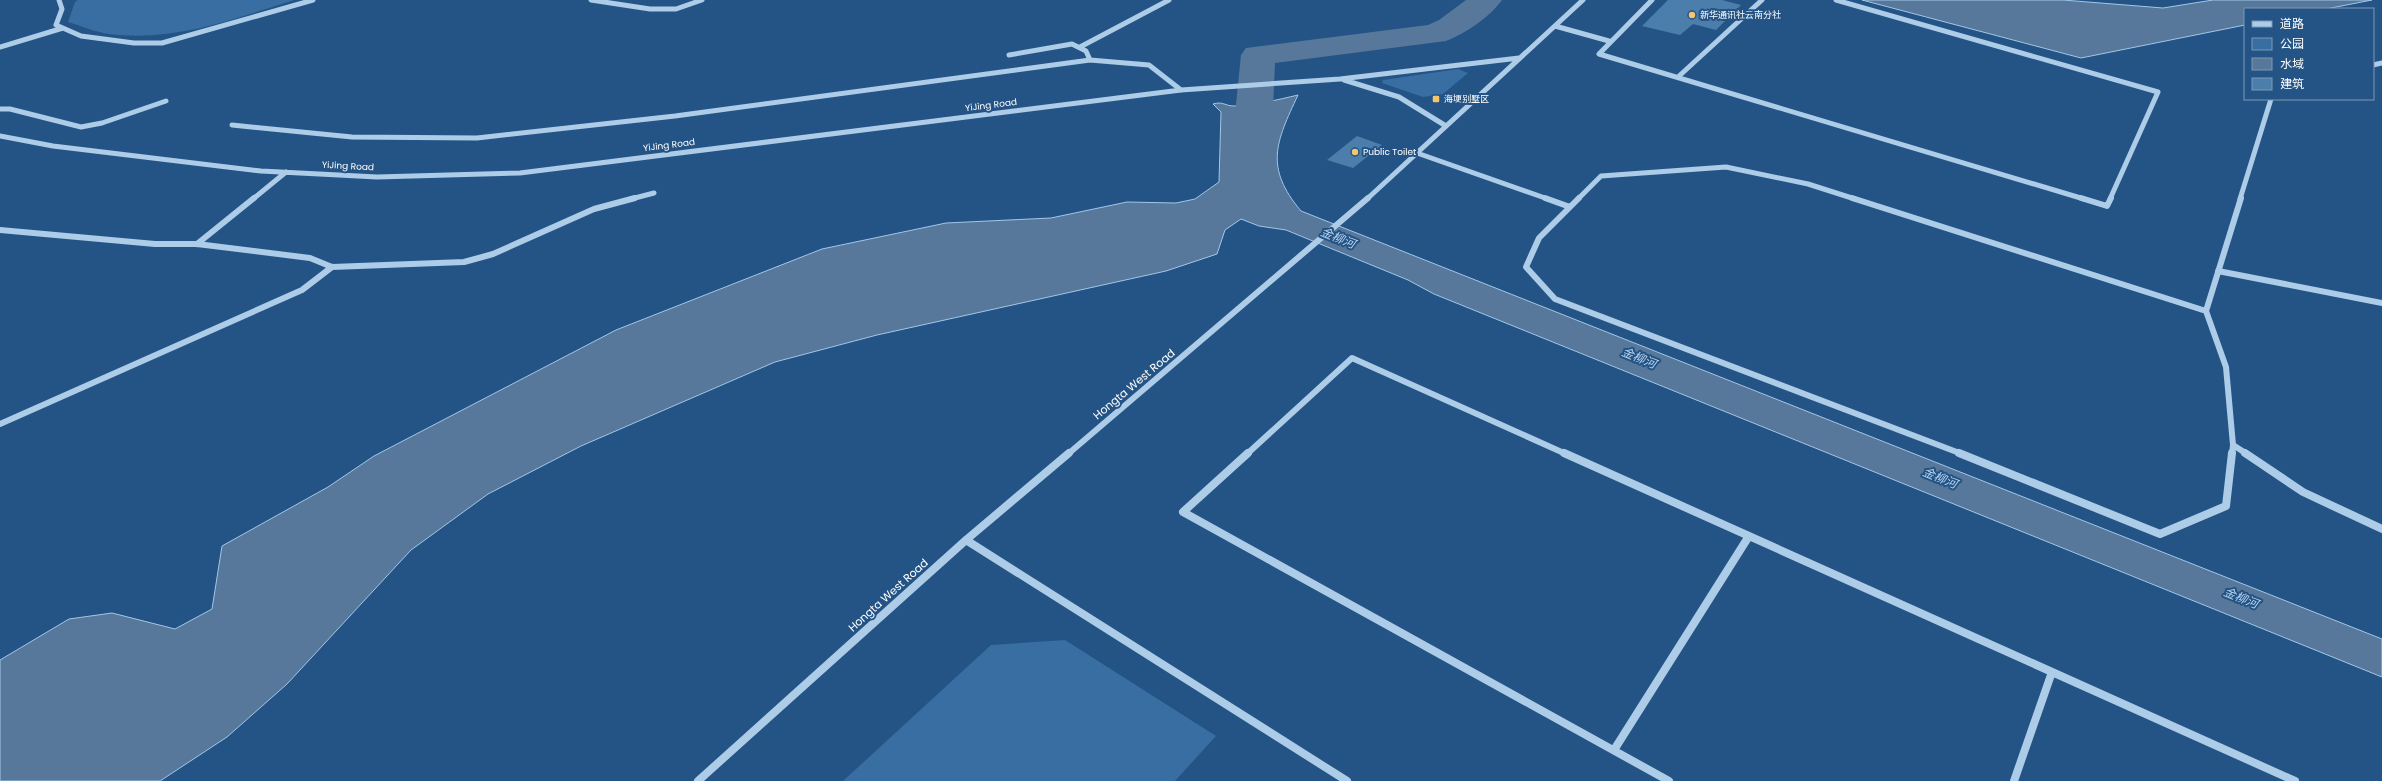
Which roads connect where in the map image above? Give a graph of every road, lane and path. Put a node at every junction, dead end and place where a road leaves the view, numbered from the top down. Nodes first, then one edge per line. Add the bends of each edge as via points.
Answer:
1 (59, 0) edge
2 (313, 0) edge
3 (591, 0) edge
4 (702, 0) edge
5 (1169, 0) edge
6 (1582, 0) edge
7 (1652, 0) edge
8 (1762, 0) edge
9 (1836, 0) edge
10 (1555, 26) junction
11 (63, 28) junction
12 (1609, 41) junction
13 (0, 47) edge
14 (1080, 47) junction
15 (1008, 55) dead end
16 (1519, 58) junction
17 (1090, 60) junction
18 (1678, 77) junction
19 (1340, 79) junction
20 (1181, 90) junction
21 (2271, 100) edge
22 (166, 101) dead end
23 (0, 109) edge
24 (232, 125) dead end
25 (1446, 126) junction
26 (0, 136) edge
27 (1417, 153) junction
28 (286, 172) junction
29 (654, 193) dead end
30 (1570, 207) junction
31 (0, 230) edge
32 (197, 244) junction
33 (332, 267) junction
34 (2218, 271) junction
35 (2382, 303) edge
36 (2206, 311) junction
37 (0, 424) edge
38 (2233, 444) junction
39 (2382, 528) edge
40 (1749, 536) junction
41 (966, 540) junction
42 (2052, 672) junction
43 (1614, 750) junction
44 (698, 781) edge
45 (1347, 781) edge
46 (1669, 781) edge
47 (2014, 781) edge
48 (2295, 781) edge

1 - 11 street via 62,9 56,25
2 - 11 street via 162,43 134,43 81,36
3 - 4 street via 650,9 676,9
5 - 14 street
6 - 10 street, Hongta West Road
7 - 12 street
8 - 18 street
9 - 18 street via 2158,92 2107,206
10 - 12 street
10 - 16 street, Hongta West Road
11 - 13 street
12 - 18 street via 1599,54
14 - 15 street via 1072,44
14 - 17 street via 1086,51
16 - 19 street, YiJing Road
16 - 25 street, Hongta West Road
17 - 20 street via 1149,65
17 - 24 street via 675,116 477,138 352,137
19 - 20 street, YiJing Road
19 - 25 street via 1399,97
20 - 28 street, YiJing Road via 520,173 377,176
21 - 34 street
22 - 23 street via 102,123 81,127 10,109
25 - 27 street, Hongta West Road
26 - 28 street, YiJing Road via 53,146
27 - 30 street
27 - 41 street, Hongta West Road via 1312,249
28 - 32 street
29 - 33 street via 594,209 493,254 464,262
30 - 36 street via 1601,176 1726,167 1808,184
30 - 38 street via 1539,238 1526,267 1555,299 2160,534 2226,506
31 - 32 street via 155,244
32 - 33 street via 310,258
33 - 37 street via 302,290
34 - 35 street
34 - 36 street
36 - 38 street via 2226,367
38 - 39 street via 2303,492
40 - 42 street
40 - 43 street
40 - 43 street via 1352,358 1183,512
41 - 44 street, Hongta West Road
41 - 45 street
42 - 47 street
42 - 48 street
43 - 46 street

